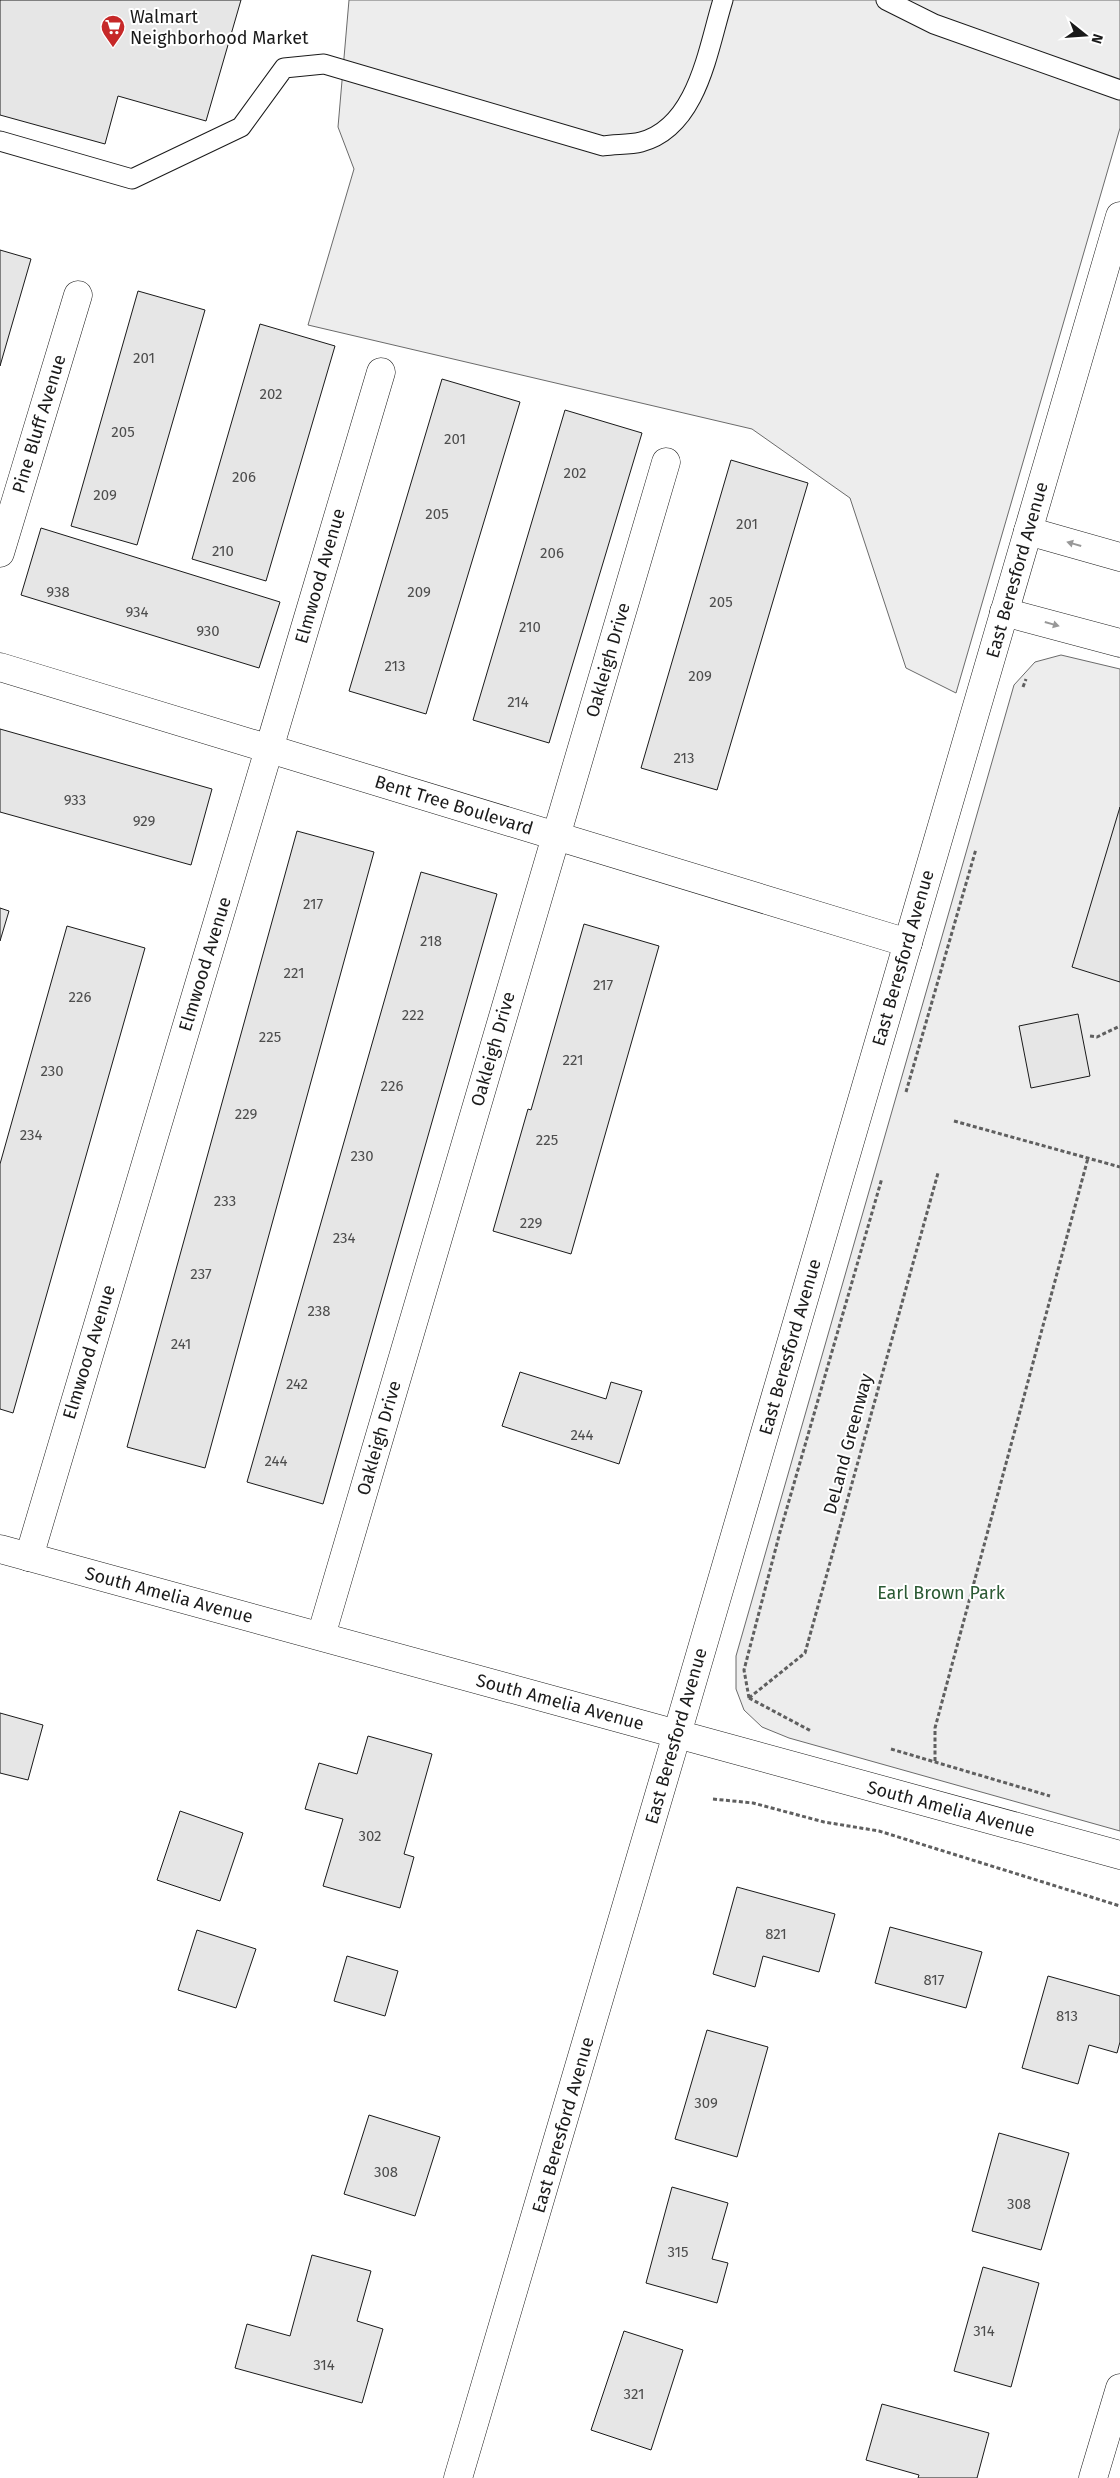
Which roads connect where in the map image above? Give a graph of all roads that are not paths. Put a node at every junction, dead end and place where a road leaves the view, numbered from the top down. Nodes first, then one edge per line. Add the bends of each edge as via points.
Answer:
1 (723, 0) edge
2 (886, 0) edge
3 (1120, 90) edge
4 (0, 142) edge
5 (1120, 216) edge
6 (78, 295) dead end
7 (381, 372) dead end
8 (666, 462) dead end
9 (1028, 531) junction
10 (0, 553) edge
11 (1120, 557) edge
12 (1004, 612) junction
13 (1120, 644) edge
14 (0, 667) edge
15 (269, 749) junction
16 (556, 836) junction
17 (908, 943) junction
18 (0, 1549) edge
19 (29, 1556) junction
20 (321, 1636) junction
21 (677, 1734) junction
22 (1120, 1855) edge
23 (1120, 2388) edge
24 (458, 2478) edge
25 (1093, 2478) edge

1 - 4 lane via 694,96 671,127 642,142 603,146 324,64 284,68 241,127 132,179
2 - 3 lane via 934,24
5 - 9 street, East Beresford Avenue
6 - 10 street, Pine Bluff Avenue
7 - 15 street, Elmwood Avenue
8 - 16 street, Oakleigh Drive
11 -> 9 street
9 - 12 street, East Beresford Avenue
12 -> 13 street
12 - 17 street, East Beresford Avenue
14 - 15 street, Bent Tree Boulevard
15 - 16 street, Bent Tree Boulevard
15 - 19 street, Elmwood Avenue
16 - 17 street, Bent Tree Boulevard
16 - 20 street, Oakleigh Drive
17 - 21 street, East Beresford Avenue
18 - 19 street, South Amelia Avenue
19 - 20 street, South Amelia Avenue
20 - 21 street, South Amelia Avenue
21 - 22 street, South Amelia Avenue
21 - 24 street, East Beresford Avenue
23 - 25 street

